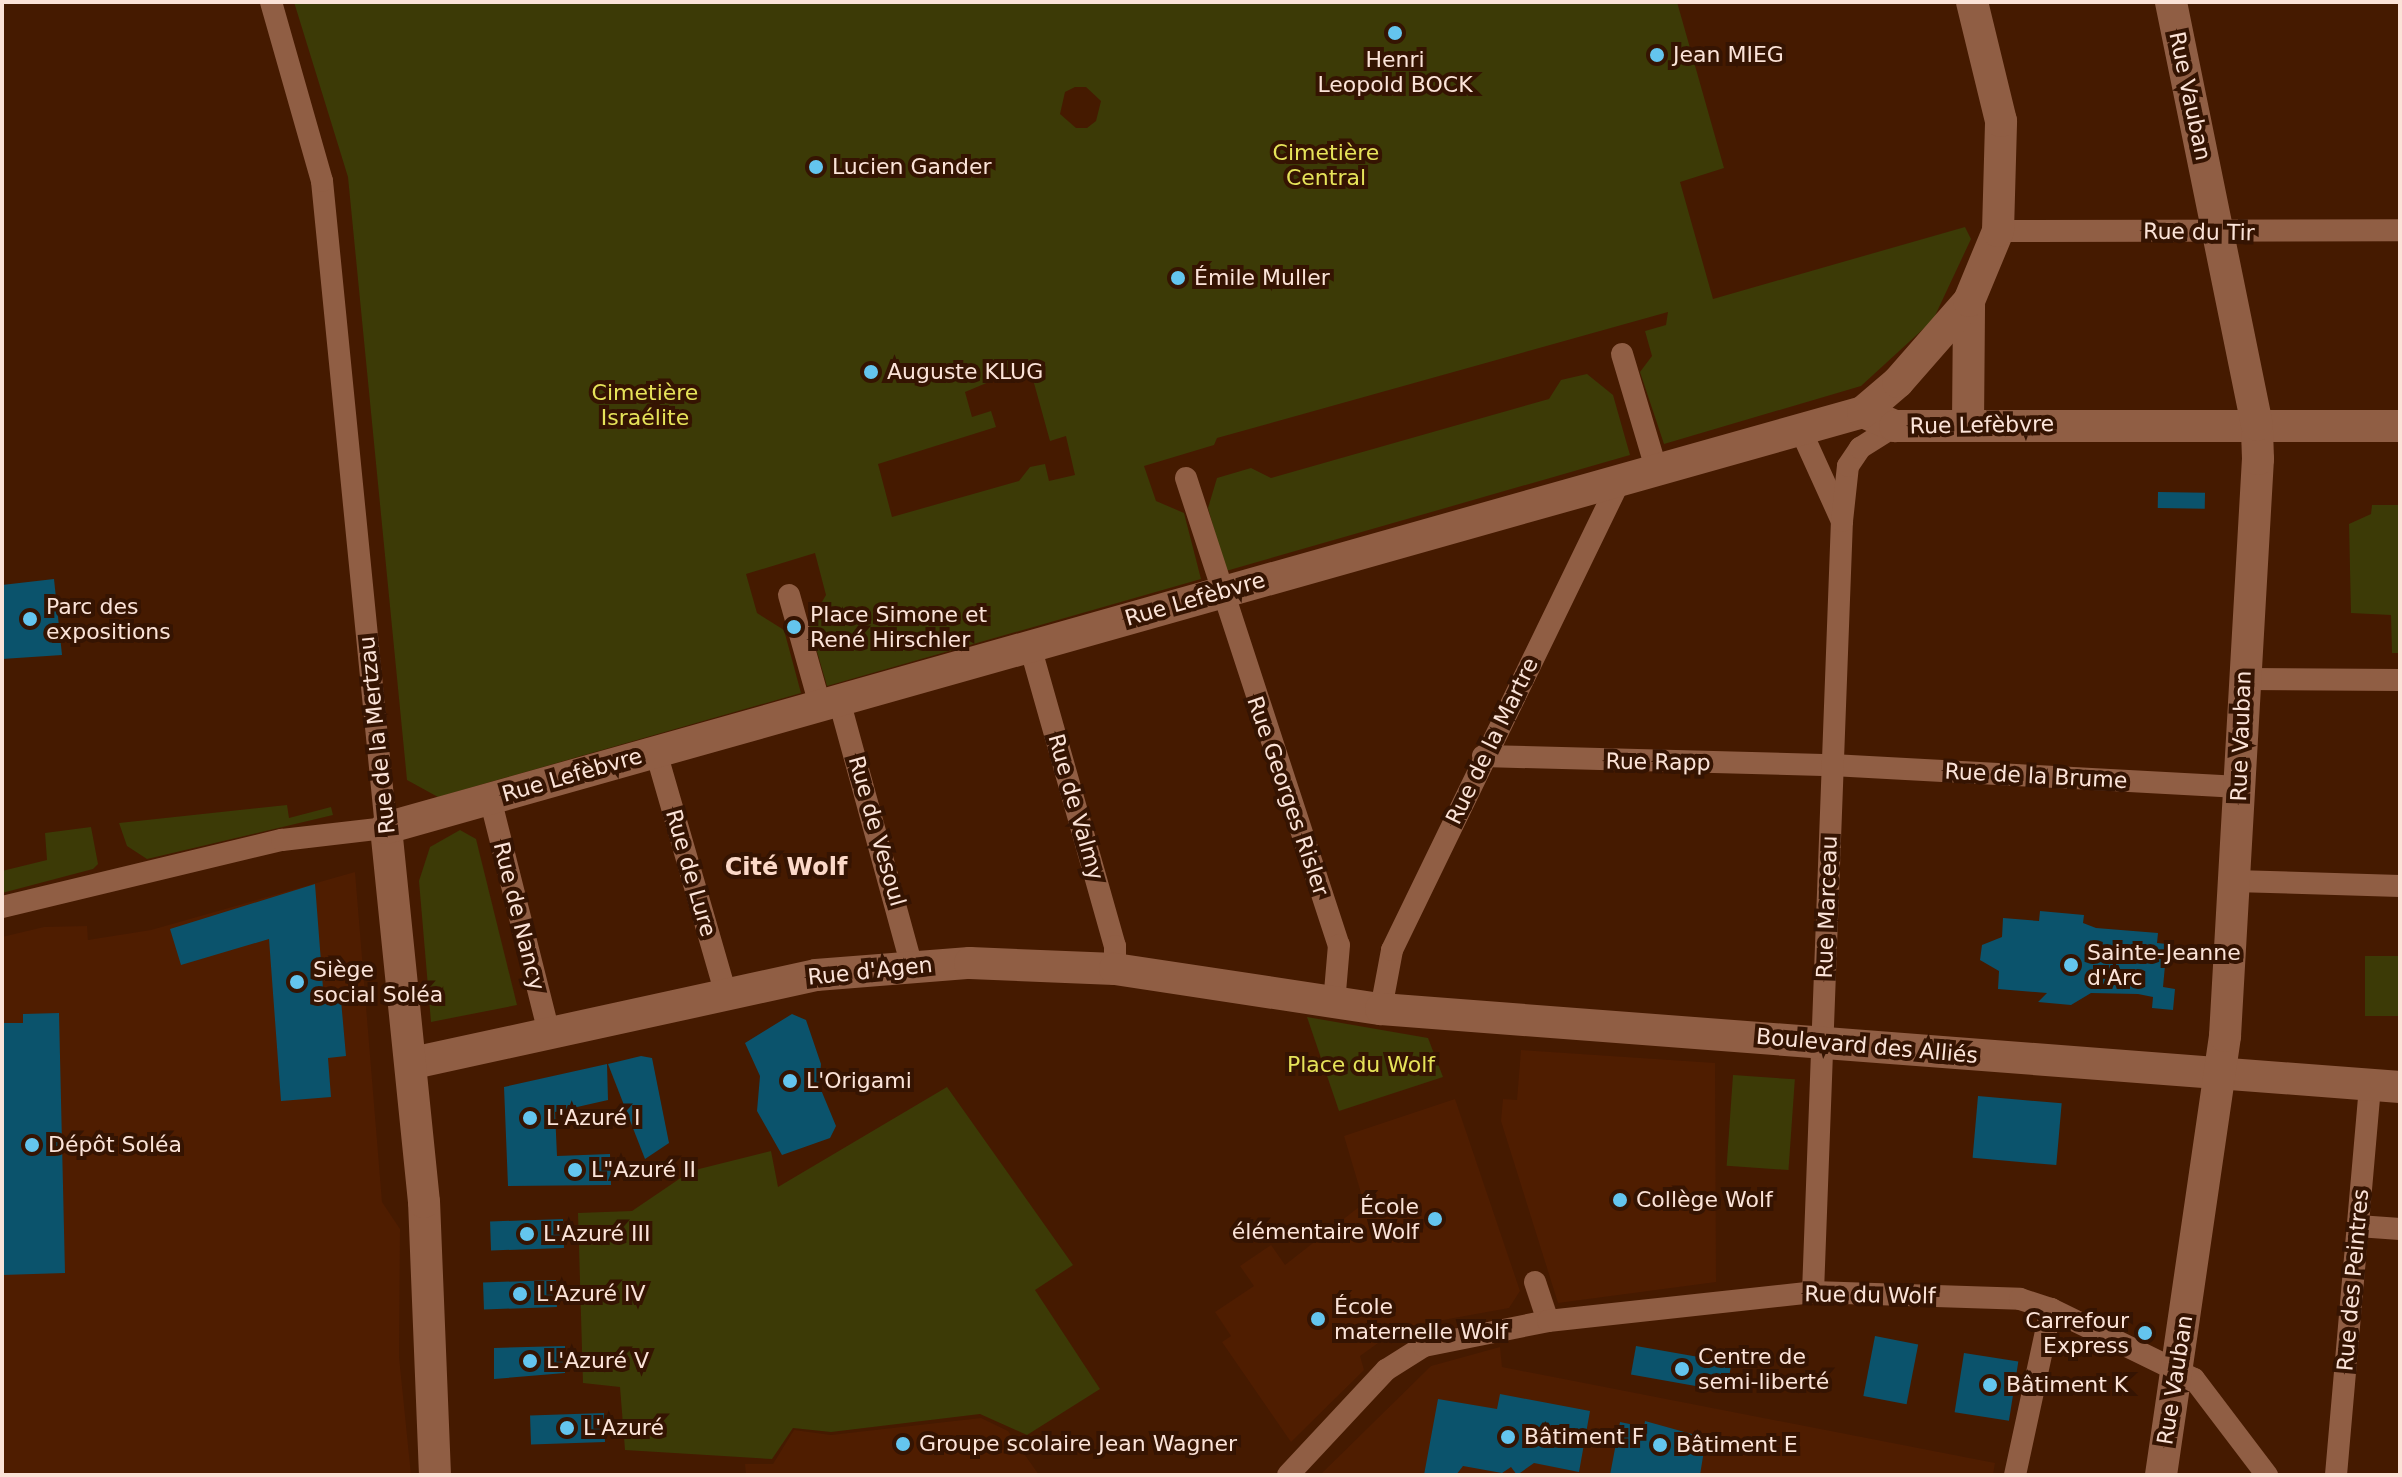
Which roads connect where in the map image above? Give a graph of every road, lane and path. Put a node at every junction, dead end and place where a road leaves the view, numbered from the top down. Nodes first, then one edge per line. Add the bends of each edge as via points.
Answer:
1 (271, 2) edge
2 (1972, 2) edge
3 (2171, 2) edge
4 (2400, 230) edge
5 (1998, 231) junction
6 (2219, 234) junction
7 (1969, 301) junction
8 (1622, 354) dead end
9 (1863, 412) junction
10 (1968, 424) junction
11 (2257, 425) junction
12 (1895, 426) junction
13 (2400, 426) edge
14 (1802, 433) junction
15 (1656, 468) junction
16 (1186, 478) dead end
17 (1621, 478) junction
18 (1842, 521) junction
19 (1219, 592) junction
20 (789, 595) dead end
21 (1030, 646) junction
22 (2243, 679) junction
23 (2400, 680) edge
24 (829, 702) junction
25 (656, 752) junction
26 (1483, 756) junction
27 (1832, 765) junction
28 (2239, 787) junction
29 (490, 798) junction
30 (386, 828) junction
31 (2234, 881) junction
32 (2400, 886) edge
33 (2, 907) edge
34 (911, 963) junction
35 (1115, 969) junction
36 (726, 995) junction
37 (1334, 1003) junction
38 (1381, 1009) junction
39 (549, 1033) junction
40 (1822, 1041) junction
41 (413, 1063) junction
42 (2219, 1075) junction
43 (2385, 1086) edge
44 (2358, 1226) junction
45 (2400, 1229) edge
46 (1535, 1282) dead end
47 (1813, 1292) junction
48 (2051, 1309) junction
49 (1548, 1321) junction
50 (2177, 1371) junction
51 (435, 1475) edge
52 (1288, 1475) edge
53 (2015, 1475) edge
54 (2161, 1475) edge
55 (2267, 1475) edge
56 (2336, 1475) edge

1 - 30 street, Rue de la Mertzau via 322,181
2 - 5 main road via 2001,121 2004,177
3 - 6 main road, Rue Vauban
4 - 6 street, Rue du Tir
5 - 6 street, Rue du Tir
5 - 7 main road
6 - 11 main road, Rue Vauban
7 - 9 main road via 1898,382
7 - 10 main road
8 - 15 street
9 - 12 main road, Rue Lefèbvre
9 - 14 main road, Rue Lefèbvre
10 - 11 main road, Rue Lefèbvre
10 - 12 main road, Rue Lefèbvre
11 - 13 main road, Rue Lefèbvre
11 - 22 main road, Rue Vauban
12 - 18 street, Rue Marceau via 1860,448 1848,466
14 - 15 main road, Rue Lefèbvre
14 - 18 street, Rue Marceau
15 - 17 main road, Rue Lefèbvre
16 - 19 street, Rue Georges Risler
17 - 19 main road, Rue Lefèbvre
17 - 26 street, Rue de la Martre
18 - 27 street, Rue Marceau
19 - 21 main road, Rue Lefèbvre
19 - 37 street, Rue Georges Risler via 1339,945
20 - 24 street, Rue de Vesoul
21 - 24 main road, Rue Lefèbvre
21 - 35 street, Rue de Valmy via 1115,946
22 - 23 street
22 - 28 main road, Rue Vauban
24 - 25 main road, Rue Lefèbvre
24 - 34 street, Rue de Vesoul
25 - 29 main road, Rue Lefèbvre
25 - 36 street, Rue de Lure
26 - 27 street, Rue Rapp
26 - 38 street, Rue de la Martre via 1392,950
27 - 28 street, Rue de la Brume
27 - 40 street, Rue Marceau
28 - 31 main road, Rue Vauban
29 - 30 main road, Rue Lefèbvre
29 - 39 street, Rue de Nancy
30 - 33 street, Rue Lefèbvre via 282,840
30 - 41 main road, Rue de la Mertzau
31 - 32 street
31 - 42 main road, Rue Vauban
34 - 35 main road, Rue d'Agen
34 - 36 main road, Rue d'Agen
35 - 37 main road, Rue d'Agen
36 - 39 main road, Rue d'Agen
37 - 38 main road, Boulevard des Alliés
38 - 40 main road, Boulevard des Alliés
39 - 41 main road, Rue d'Agen
40 - 42 main road, Boulevard des Alliés
40 - 47 street, Rue Marceau
41 - 51 main road, Rue de la Mertzau
42 - 43 main road, Boulevard des Alliés
42 - 50 main road, Rue Vauban
43 - 44 street, Rue des Peintres
44 - 45 street
44 - 56 street, Rue des Peintres
46 - 49 street
47 - 48 street, Rue du Wolf via 2020,1299
47 - 49 street, Rue du Wolf
48 - 50 street, Rue du Wolf
48 - 53 street
49 - 52 street, Rue du Wolf via 1408,1352
50 - 54 main road, Rue Vauban
50 - 55 street, Rue du Wolf via 2194,1379

